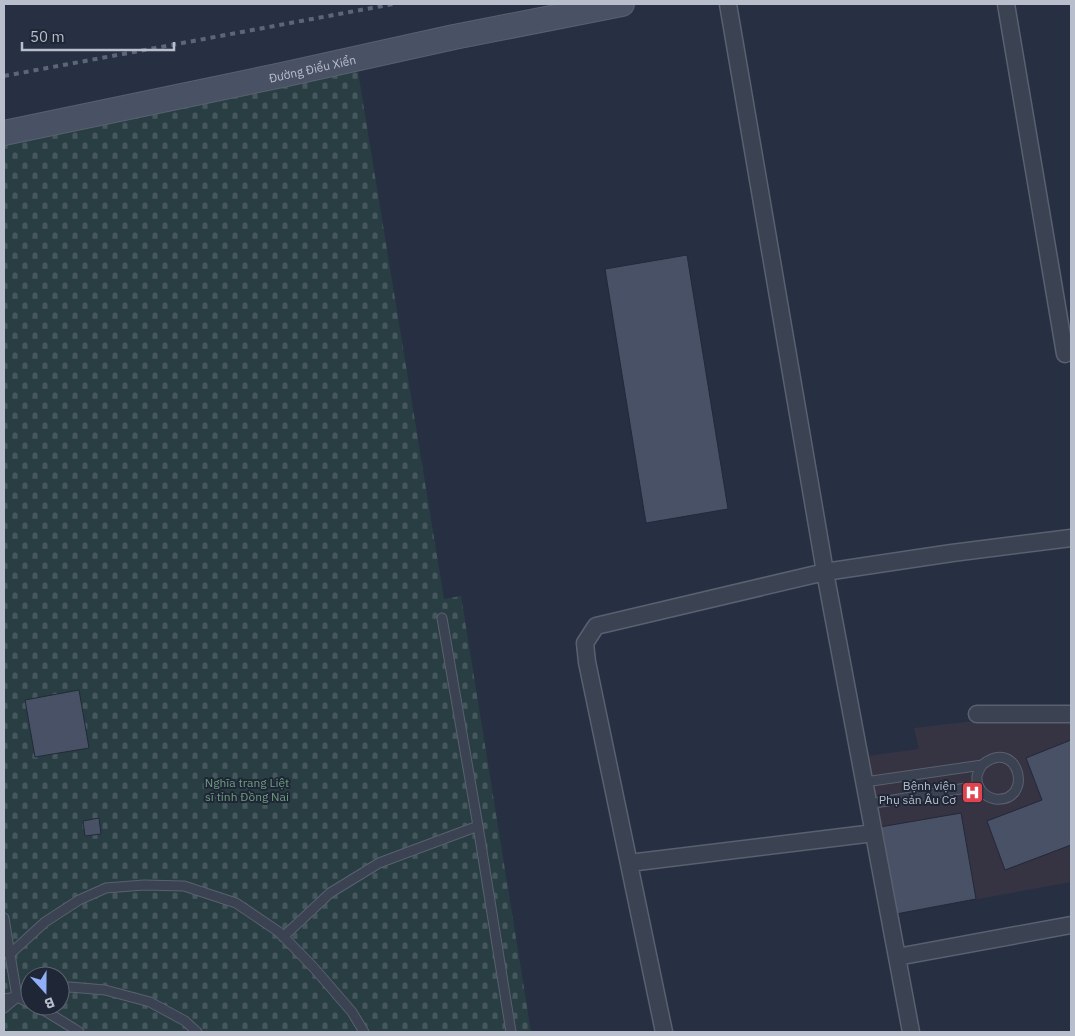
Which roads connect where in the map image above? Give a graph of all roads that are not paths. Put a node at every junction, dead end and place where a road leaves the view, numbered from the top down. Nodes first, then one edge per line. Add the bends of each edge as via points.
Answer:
1 (622, 4) edge
2 (728, 4) edge
3 (1006, 4) edge
4 (4, 133) edge
5 (1065, 354) dead end
6 (1071, 538) edge
7 (825, 572) junction
8 (442, 618) dead end
9 (978, 714) dead end
10 (1071, 714) edge
11 (982, 765) junction
12 (865, 782) junction
13 (978, 786) junction
14 (869, 804) junction
15 (478, 826) junction
16 (874, 833) junction
17 (629, 864) junction
18 (4, 918) edge
19 (1071, 926) edge
20 (284, 937) junction
21 (7, 953) edge
22 (897, 957) junction
23 (70, 987) edge
24 (20, 996) edge
25 (17, 997) junction
26 (4, 998) edge
27 (20, 998) edge
28 (4, 1008) edge
29 (53, 1016) edge
30 (79, 1032) edge
31 (197, 1032) edge
32 (364, 1032) edge
33 (511, 1032) edge
34 (664, 1032) edge
35 (911, 1032) edge

1 - 4 street, Đường Điểu Xiển via 454,36
2 - 7 street
3 - 5 street
6 - 7 street
7 - 12 street
7 - 17 street via 596,626 585,643 587,662
8 - 15 lane
9 - 10 street
11 - 12 lane
11 - 13 lane via 977,775
11 - 13 lane via 1000,757 1009,760 1016,767 1018,786 1012,794 993,799
12 - 14 street
13 - 14 lane
14 - 16 street
15 - 20 lane via 379,863 330,893
15 - 33 lane
16 - 17 street
16 - 22 street
17 - 34 street
18 - 21 lane
19 - 22 street
20 - 21 lane via 236,903 184,886 144,885 106,888 79,900
20 - 32 lane via 352,1012
21 - 25 lane
22 - 35 street
23 - 31 lane via 105,990 150,1002 185,1021
24 - 25 lane
25 - 26 lane
25 - 27 lane
25 - 28 lane
29 - 30 lane

